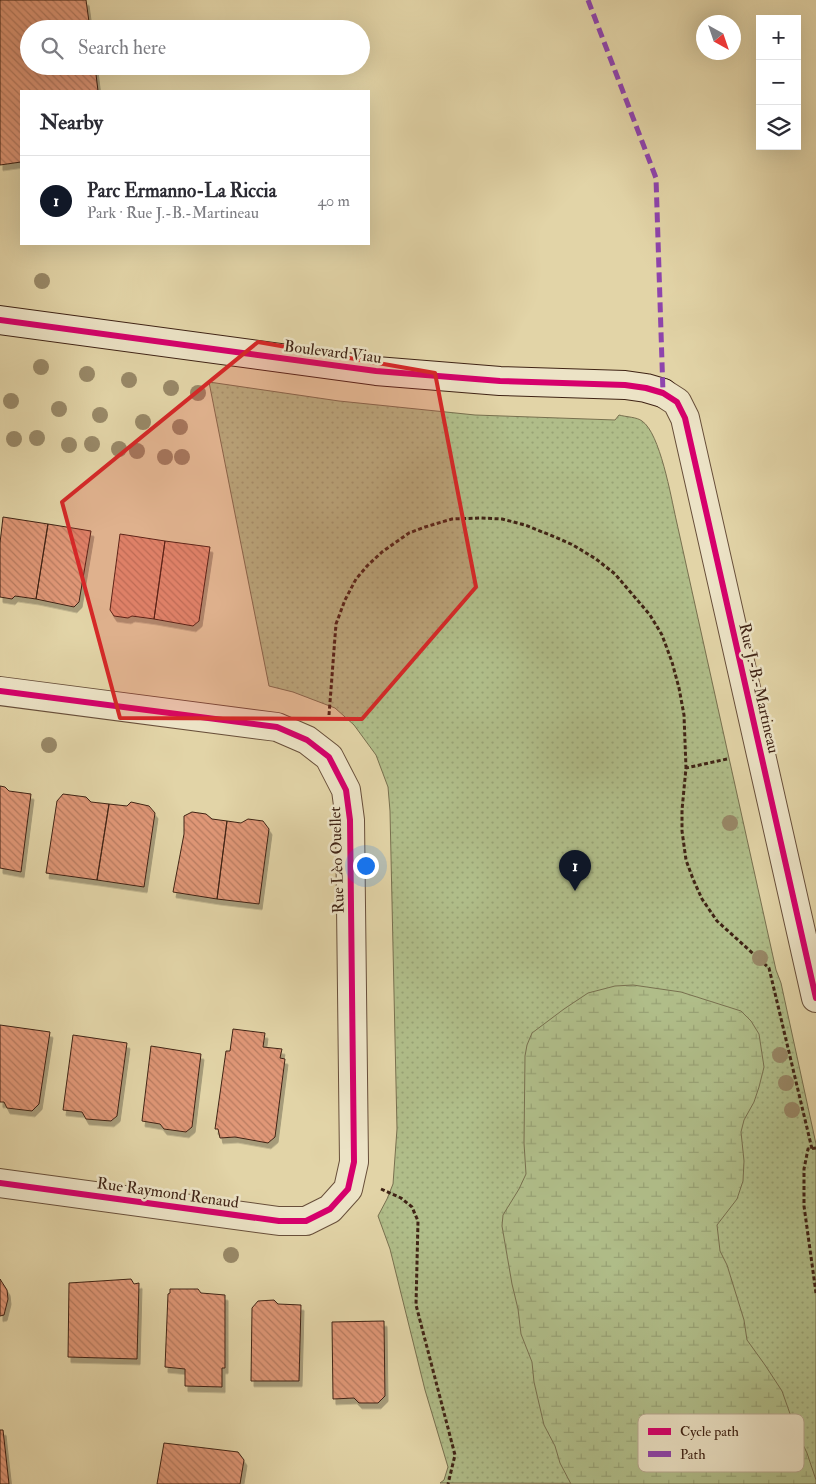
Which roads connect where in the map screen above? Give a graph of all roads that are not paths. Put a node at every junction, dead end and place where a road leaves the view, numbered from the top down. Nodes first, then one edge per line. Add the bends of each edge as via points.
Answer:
1 (0, 320) edge
2 (663, 393) joint
3 (0, 691) edge
4 (816, 998) edge
5 (0, 1183) edge
6 (330, 1209) joint

1 - 2 street, Boulevard Viau via 376,371 500,381 624,385
2 - 4 street, Rue J.-B.-Martineau via 677,402 685,418
3 - 6 street, Rue Lèo Ouellet via 277,727 307,740 326,755 346,790 350,820 354,1152 348,1189
5 - 6 street, Rue Raymond Renaud via 279,1221 306,1221

